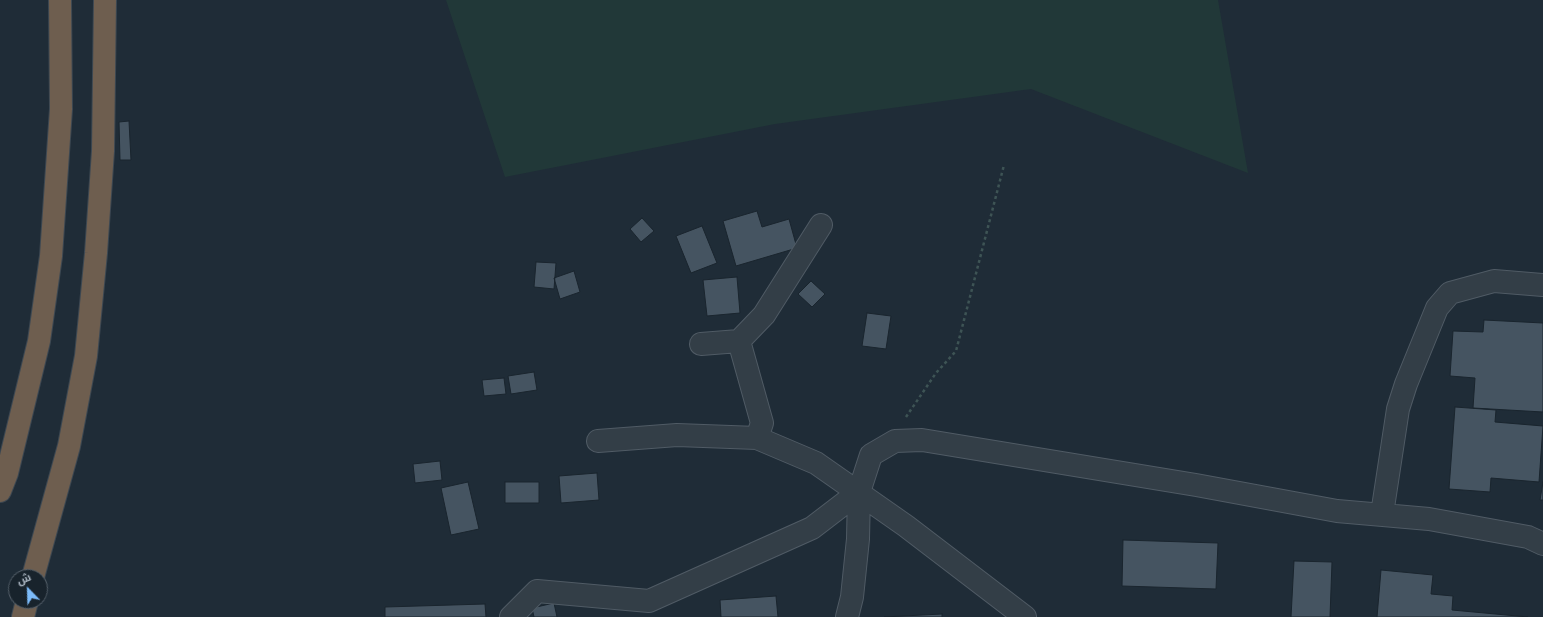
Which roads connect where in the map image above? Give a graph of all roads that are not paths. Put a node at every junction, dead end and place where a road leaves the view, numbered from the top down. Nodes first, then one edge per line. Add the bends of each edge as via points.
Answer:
1 (60, 0) edge
2 (105, 0) edge
3 (821, 225) dead end
4 (1543, 285) edge
5 (739, 341) junction
6 (701, 344) dead end
7 (757, 438) junction
8 (598, 441) dead end
9 (0, 491) edge
10 (859, 492) junction
11 (1382, 514) junction
12 (1543, 544) edge
13 (35, 569) edge
14 (643, 609) edge
15 (511, 617) edge
16 (847, 617) edge
17 (1025, 617) edge

1 - 9 highway via 60,109 51,256 39,340 7,472
2 - 13 highway via 103,151 86,356 69,446
3 - 5 street via 764,315
4 - 11 street via 1494,281 1450,293 1437,308 1398,409
5 - 6 street
5 - 7 street via 762,423
7 - 8 street via 677,435
7 - 10 street via 816,463
10 - 11 street via 871,455 895,441 922,440 1337,510
10 - 14 street via 812,528
10 - 16 street via 858,540 852,597
10 - 17 street
11 - 12 street via 1429,519 1513,534
14 - 15 street via 537,591

